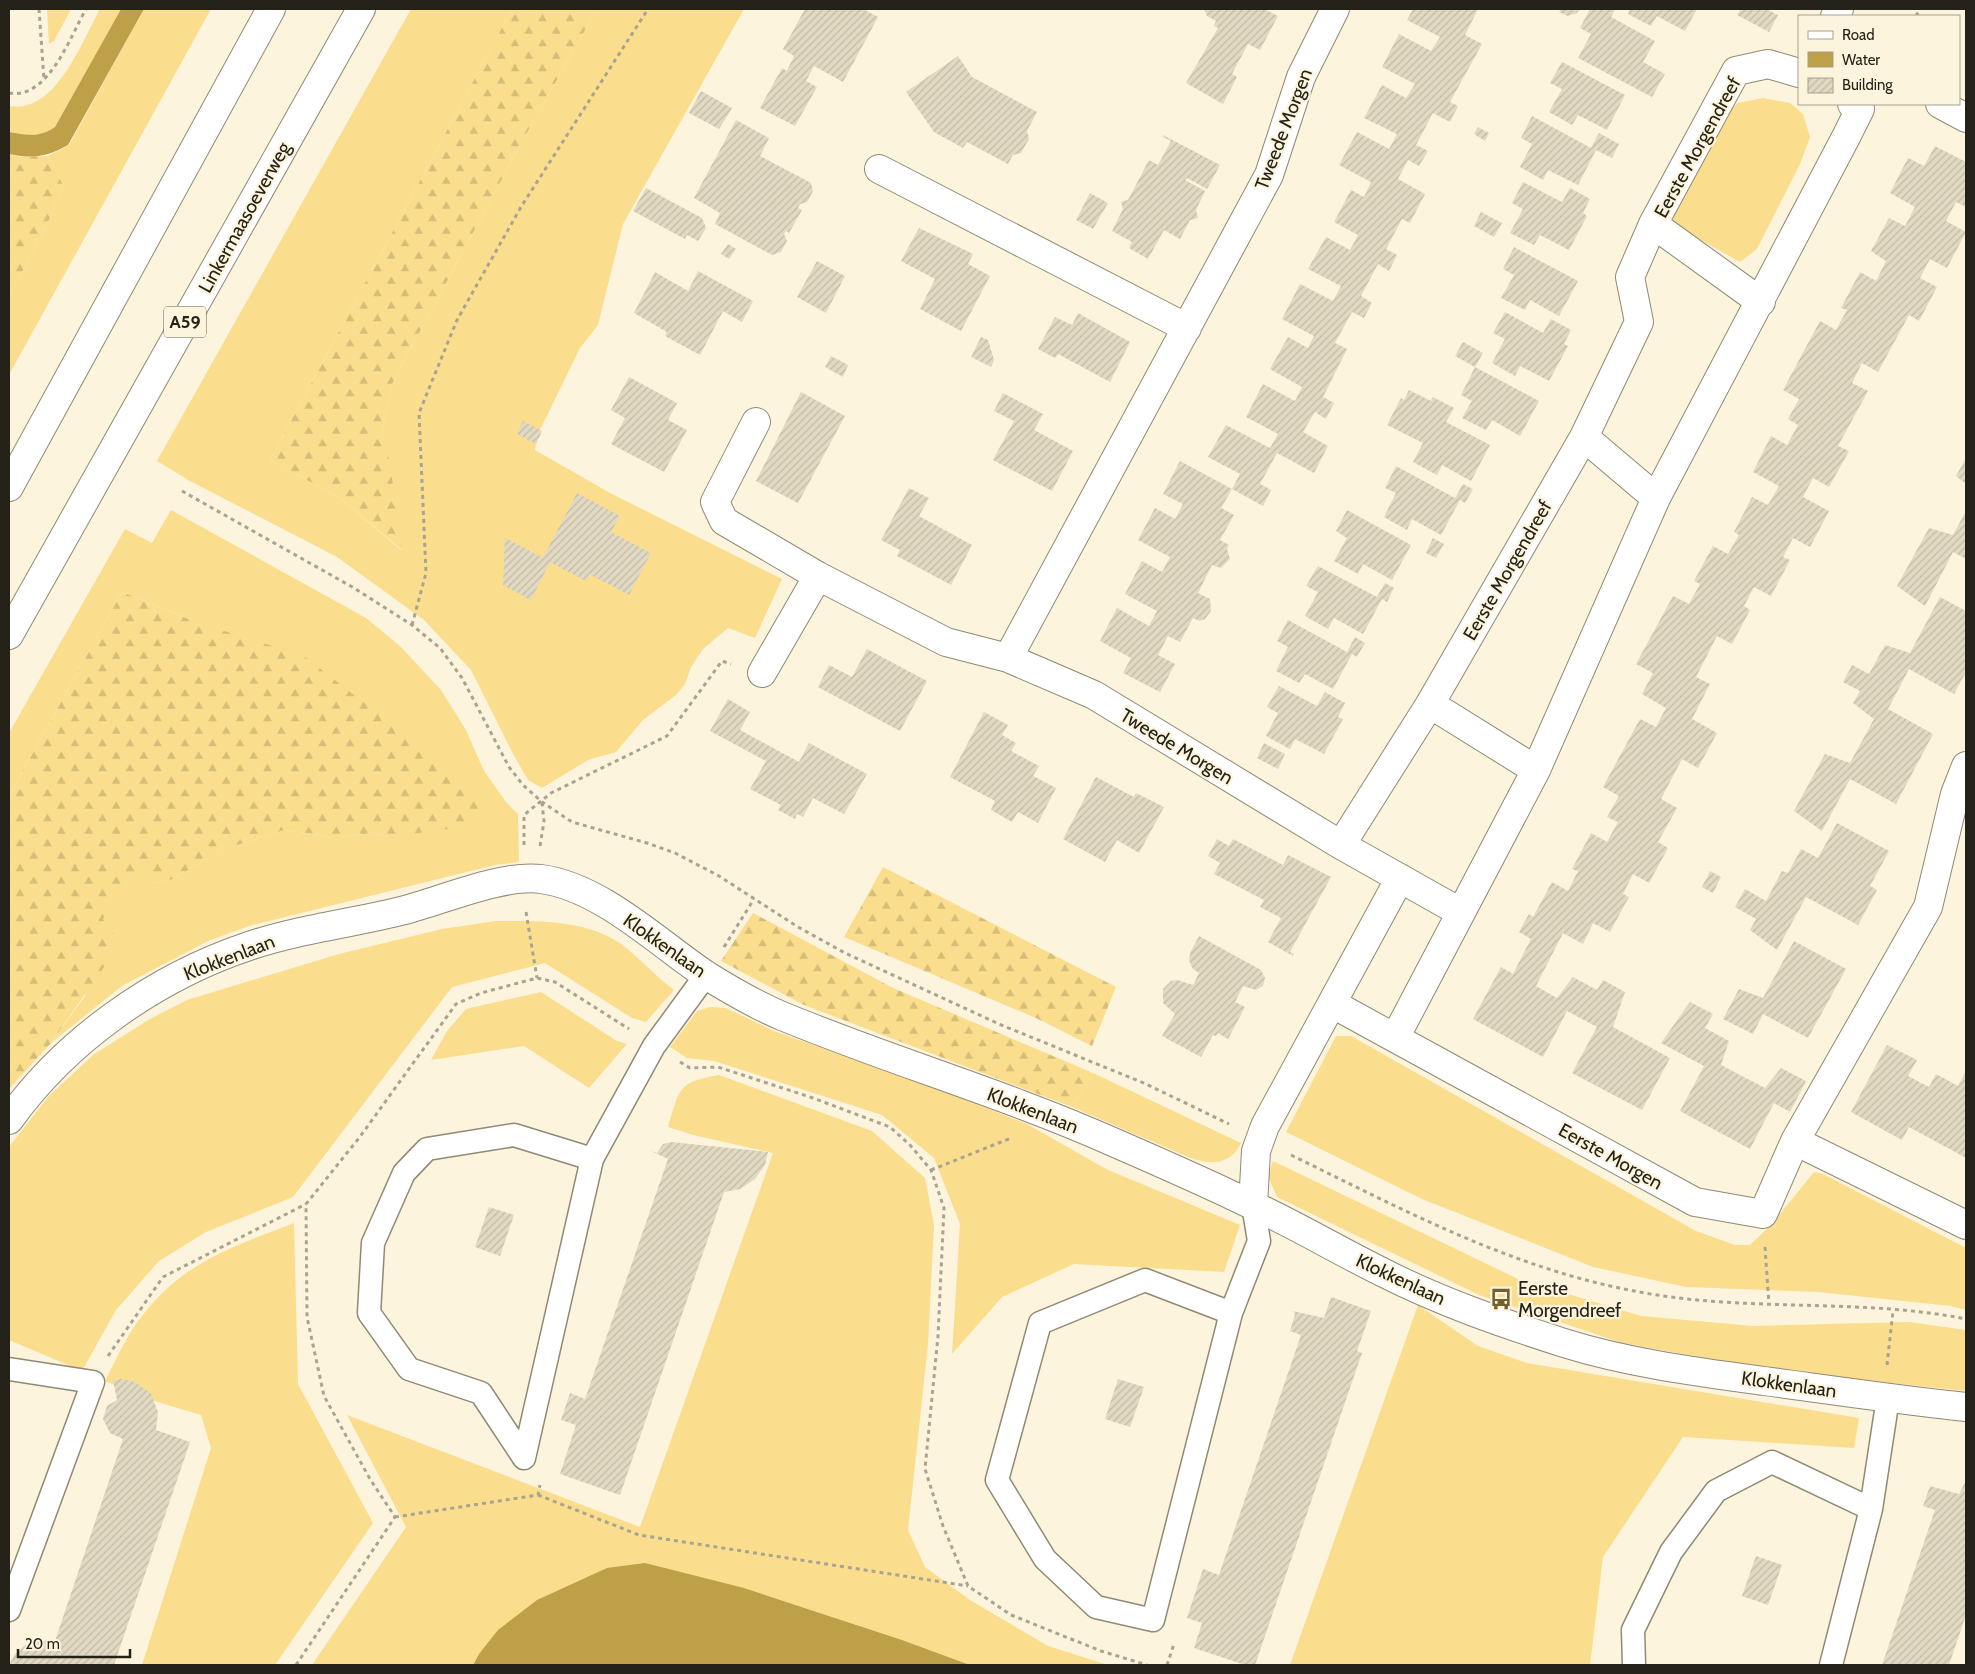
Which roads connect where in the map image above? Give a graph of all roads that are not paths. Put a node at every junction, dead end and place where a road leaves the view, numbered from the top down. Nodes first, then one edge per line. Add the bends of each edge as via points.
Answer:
1 (271, 9) edge
2 (361, 9) edge
3 (1335, 9) edge
4 (1798, 73) edge
5 (1858, 105) edge
6 (1942, 105) edge
7 (1966, 118) edge
8 (880, 169) dead end
9 (1653, 224) junction
10 (1761, 302) junction
11 (1187, 328) junction
12 (756, 422) dead end
13 (1584, 437) junction
14 (9, 487) edge
15 (1656, 498) junction
16 (818, 576) junction
17 (9, 634) edge
18 (1008, 658) junction
19 (762, 673) road end
20 (1430, 704) junction
21 (1966, 766) edge
22 (1536, 770) junction
23 (1961, 796) edge
24 (1341, 845) junction
25 (1400, 878) junction
26 (1460, 912) junction
27 (706, 975) junction
28 (1333, 1004) junction
29 (1395, 1038) junction
30 (9, 1120) edge
31 (1795, 1141) junction
32 (592, 1159) junction
33 (1253, 1205) junction
34 (1966, 1225) edge
35 (1231, 1313) junction
36 (9, 1369) edge
37 (1888, 1398) junction
38 (1966, 1407) edge
39 (1871, 1509) junction
40 (9, 1610) edge
41 (1634, 1665) edge
42 (1831, 1665) edge

1 - 14 main road
2 - 17 main road, Linkermaasoeverweg / A59
3 - 11 main road, Tweede Morgen via 1301,77 1269,175
4 - 9 main road, Eerste Morgendreef via 1768,64 1736,71
5 - 10 main road
6 - 7 main road
8 - 11 main road
9 - 10 main road, Eerste Morgendreef
9 - 13 main road, Eerste Morgendreef via 1630,277 1639,322
10 - 15 main road
11 - 18 main road, Tweede Morgen
12 - 16 main road, Tweede Morgen via 715,502 724,520
13 - 15 main road
13 - 20 main road, Eerste Morgendreef
15 - 22 main road
16 - 18 main road, Tweede Morgen via 946,642
16 - 19 main road
18 - 24 main road, Tweede Morgen via 1094,695
20 - 22 main road
20 - 24 main road, Eerste Morgendreef
21 - 23 main road
22 - 26 main road
23 - 31 main road via 1928,906
24 - 25 main road
25 - 26 main road
25 - 28 main road
26 - 29 main road
27 - 30 main road, Klokkenlaan via 654,935 598,900 550,880 525,878 405,910 247,946 165,982 76,1046 47,1073
27 - 32 lane via 654,1046
27 - 33 main road, Klokkenlaan via 780,1015 1060,1119
28 - 29 main road
28 - 33 main road via 1260,1140 1256,1151
29 - 31 main road, Eerste Morgen via 1695,1202 1763,1214
31 - 34 main road
32 - 32 lane via 524,1458 481,1393 410,1369 369,1313 373,1243 404,1174 427,1149 514,1135
33 - 35 lane via 1259,1241
33 - 37 main road, Klokkenlaan via 1382,1272 1457,1306 1567,1344 1704,1372
35 - 35 lane via 1153,1620 1096,1607 1044,1559 997,1480 1040,1323 1145,1280
36 - 40 lane via 93,1382
37 - 38 main road, Klokkenlaan
37 - 39 lane
39 - 41 lane via 1772,1462 1716,1491 1671,1552 1633,1630
39 - 42 lane

